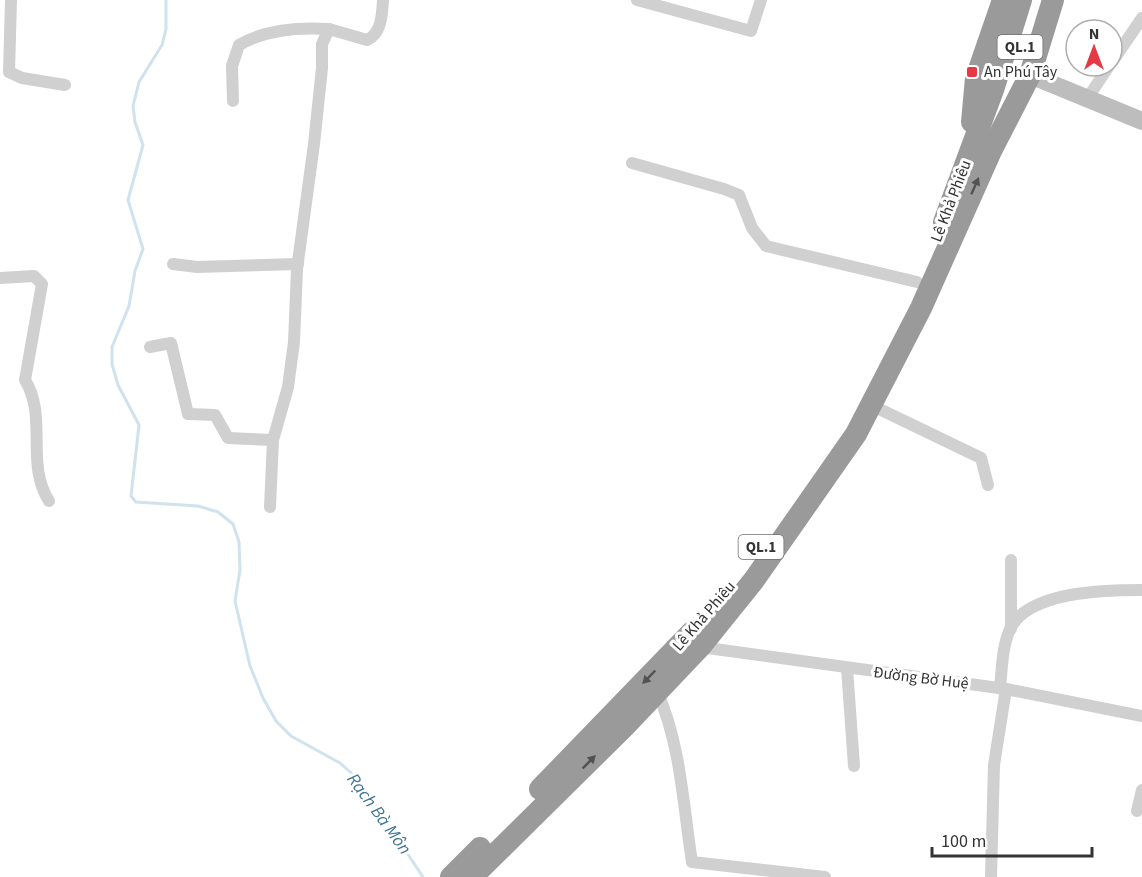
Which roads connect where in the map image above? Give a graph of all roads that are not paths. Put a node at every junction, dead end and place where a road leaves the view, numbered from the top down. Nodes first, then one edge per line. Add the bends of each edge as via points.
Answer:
1 (11, 0) edge
2 (383, 0) edge
3 (638, 0) edge
4 (761, 0) edge
5 (1003, 0) edge
6 (1021, 0) edge
7 (1035, 0) edge
8 (1053, 0) edge
9 (1064, 0) edge
10 (1142, 18) edge
11 (329, 29) junction
12 (1124, 44) edge
13 (1034, 76) junction
14 (1101, 78) edge
15 (65, 85) dead end
16 (999, 92) junction
17 (1087, 99) junction
18 (233, 101) dead end
19 (1142, 121) edge
20 (981, 149) junction
21 (632, 163) dead end
22 (172, 264) dead end
23 (298, 264) junction
24 (0, 278) edge
25 (917, 282) junction
26 (150, 347) dead end
27 (871, 405) junction
28 (273, 440) junction
29 (988, 485) dead end
30 (49, 501) dead end
31 (270, 507) dead end
32 (1011, 560) dead end
33 (1142, 590) edge
34 (1011, 628) junction
35 (700, 646) junction
36 (847, 668) junction
37 (1003, 688) junction
38 (657, 692) junction
39 (1142, 716) edge
40 (854, 766) dead end
41 (1142, 790) edge
42 (1137, 811) dead end
43 (724, 871) edge
44 (451, 877) edge
45 (472, 877) edge
46 (825, 877) edge
47 (991, 877) edge

1 - 15 street via 9,72
2 - 11 street via 381,23 373,37 367,40
3 - 4 street via 751,31
5 - 20 highway, Lê Khả Phiêu / QL.1 via 976,78
6 - 16 highway, QL.1
7 - 16 highway, QL.1
8 - 13 highway, Lê Khả Phiêu / QL.1
9 - 13 street
10 - 12 street
11 - 18 street via 274,32 239,45 232,66
11 - 23 street via 322,44
13 - 17 street
13 - 20 highway, Lê Khả Phiêu / QL.1
14 - 17 street
16 - 20 highway, Lê Khả Phiêu / QL.1
17 - 19 street
20 - 25 highway, Lê Khả Phiêu / QL.1
27 -> 20 highway, Lê Khả Phiêu / QL.1 via 921,308
21 - 25 street via 739,195 752,228 766,246
22 - 23 street
23 - 28 street via 288,387
24 - 30 street via 34,276 42,284 25,380 33,392 37,465
25 -> 44 highway, Lê Khả Phiêu / QL.1 via 850,417 750,562 685,640
26 - 28 street via 171,343 188,414 215,415 228,438
27 - 29 street via 981,458
27 - 35 highway, Lê Khả Phiêu / QL.1 via 856,434 754,580
28 - 31 street
32 - 34 street
33 - 34 street via 1057,597 1029,610
34 - 37 street via 1004,649
35 - 36 street, Đường Bờ Huệ
35 - 38 highway, Lê Khả Phiêu / QL.1
36 - 37 street, Đường Bờ Huệ
36 - 40 street
37 - 39 street, Đường Bờ Huệ
37 - 47 street via 993,783
38 - 43 street via 677,755 692,862
45 -> 38 highway, Lê Khả Phiêu / QL.1
41 - 42 street
43 - 46 street

